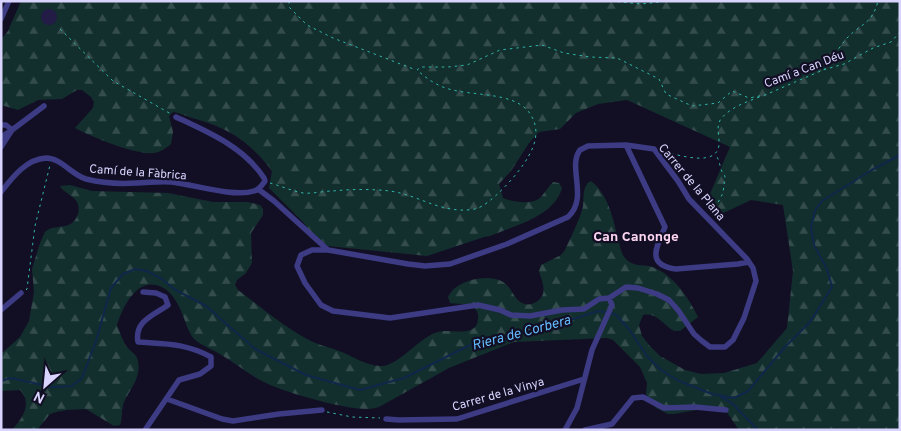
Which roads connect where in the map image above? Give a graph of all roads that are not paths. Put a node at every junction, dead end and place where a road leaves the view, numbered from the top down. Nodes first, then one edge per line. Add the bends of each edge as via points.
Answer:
1 (9, 1) edge
2 (1, 20) edge
3 (44, 106) dead end
4 (176, 117) road end
5 (1, 125) edge
6 (12, 130) junction
7 (1, 137) edge
8 (626, 145) junction
9 (1, 147) edge
10 (258, 189) junction
11 (1, 192) edge
12 (328, 250) junction
13 (749, 262) junction
14 (143, 292) dead end
15 (20, 293) road end
16 (609, 298) junction
17 (1, 310) edge
18 (584, 379) junction
19 (167, 399) junction
20 (322, 410) road end
21 (726, 410) dead end
22 (386, 419) road end
23 (145, 430) edge
24 (565, 430) edge
25 (585, 430) edge

1 - 2 street
3 - 6 street
4 - 10 street via 242,154 265,181
5 - 6 street
6 - 7 street
6 - 9 street
8 - 12 street, Carrer de la Plana via 588,146 580,150 576,158 574,212 568,217 471,257 450,264 425,266
8 - 13 street, Carrer de la Plana via 654,149 690,199
8 - 13 street via 665,227 656,247 658,262 676,269
10 - 11 street, Camí de la Fàbrica via 232,192 177,182 95,181 79,177 52,159 42,159 18,172
10 - 12 street
12 - 16 street, Carrer de la Plana via 305,252 297,266 312,293 322,305 333,311 390,318 478,305 511,315 530,316 584,309
13 - 16 street, Carrer de la Plana via 756,281 744,318 733,340 725,347 710,346 702,341 669,300 657,294 626,287
14 - 19 street via 165,297 168,305 142,322 136,335 138,342 195,348 210,357 211,366 200,374 179,380
15 - 17 street
16 - 18 street via 612,305 592,350
18 - 22 street, Carrer de la Vinya via 457,419
18 - 24 street via 577,408
19 - 20 street via 233,421
19 - 23 street
21 - 25 street via 664,408 642,397 633,398 612,424

